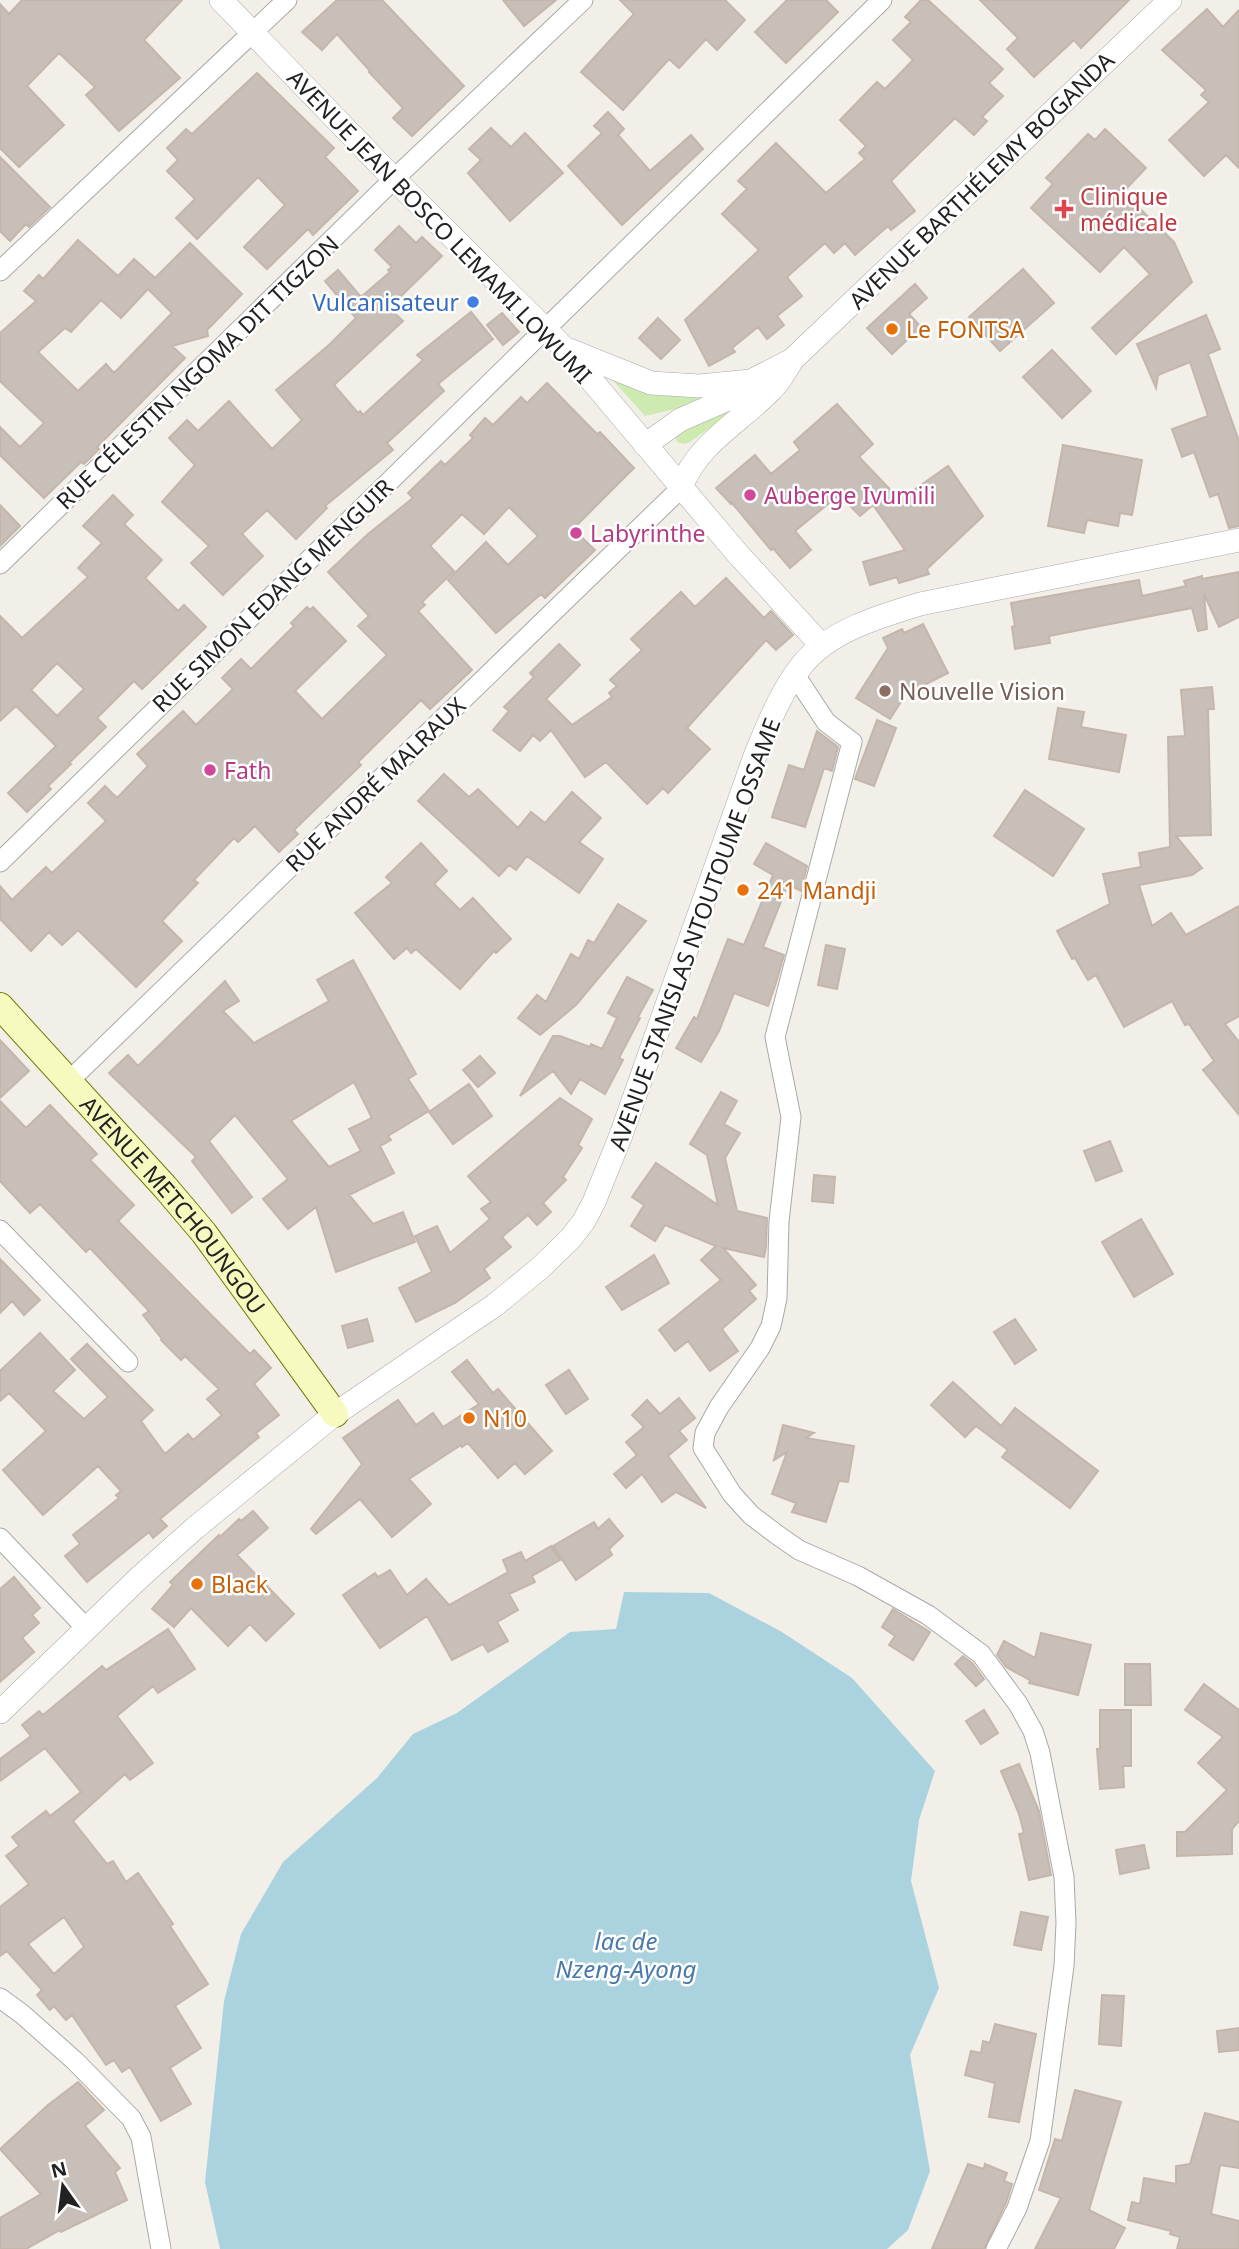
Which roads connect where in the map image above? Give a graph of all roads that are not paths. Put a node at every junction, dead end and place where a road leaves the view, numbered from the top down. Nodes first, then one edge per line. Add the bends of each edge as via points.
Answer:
1 (221, 0) edge
2 (287, 0) edge
3 (583, 0) edge
4 (882, 0) edge
5 (1170, 0) edge
6 (254, 33) junction
7 (394, 179) junction
8 (0, 271) edge
9 (544, 329) junction
10 (565, 349) junction
11 (792, 359) junction
12 (751, 381) junction
13 (719, 437) junction
14 (651, 452) junction
15 (681, 488) junction
16 (1239, 540) edge
17 (0, 564) edge
18 (822, 646) junction
19 (795, 675) junction
20 (0, 862) edge
21 (0, 1006) edge
22 (69, 1081) junction
23 (0, 1230) edge
24 (128, 1362) dead end
25 (335, 1414) junction
26 (0, 1538) edge
27 (86, 1628) junction
28 (0, 1712) edge
29 (0, 1998) edge
30 (161, 2249) edge
31 (996, 2249) edge

1 - 6 street, AVENUE JEAN BOSCO LEMAMI LOWUMI
2 - 6 street
3 - 7 street, RUE CÉLESTIN NGOMA DIT TIGZON
4 - 9 street, RUE SIMON EDANG MENGUIR
5 - 11 street, AVENUE BARTHÉLEMY BOGANDA
6 - 7 street, AVENUE JEAN BOSCO LEMAMI LOWUMI
6 - 8 street
7 - 9 street, AVENUE JEAN BOSCO LEMAMI LOWUMI
7 - 17 street, RUE CÉLESTIN NGOMA DIT TIGZON
9 - 10 street, AVENUE JEAN BOSCO LEMAMI LOWUMI
9 - 20 street, RUE SIMON EDANG MENGUIR
10 - 12 street via 651,383 699,386
10 - 14 street, AVENUE JEAN BOSCO LEMAMI LOWUMI
11 - 12 street
11 - 13 street via 774,388
12 - 14 street via 728,399 680,421
13 - 14 street via 677,457
13 - 15 street via 688,470
14 - 15 street, AVENUE JEAN BOSCO LEMAMI LOWUMI
15 - 18 street, AVENUE JEAN BOSCO LEMAMI LOWUMI
15 - 22 street, RUE ANDRÉ MALRAUX
16 - 18 street, AVENUE STANISLAS NTOUTOUME OSSAME via 920,604
18 - 19 street, AVENUE STANISLAS NTOUTOUME OSSAME
19 - 25 street, AVENUE STANISLAS NTOUTOUME OSSAME via 755,756 621,1135 584,1222 540,1268 495,1305
19 - 31 street via 826,722 852,742 775,1037 792,1117 779,1221 777,1298 771,1326 719,1407 702,1448 732,1494 776,1534 928,1615 981,1654 1033,1731 1064,1877 1064,1966 1040,2141 1017,2208
21 - 22 main road, AVENUE METCHOUNGOU
22 - 25 main road, AVENUE METCHOUNGOU via 204,1233
23 - 24 street
25 - 27 street, AVENUE STANISLAS NTOUTOUME OSSAME via 195,1528
26 - 27 street
27 - 28 street, AVENUE STANISLAS NTOUTOUME OSSAME
29 - 30 street via 75,2061 131,2118 141,2137

